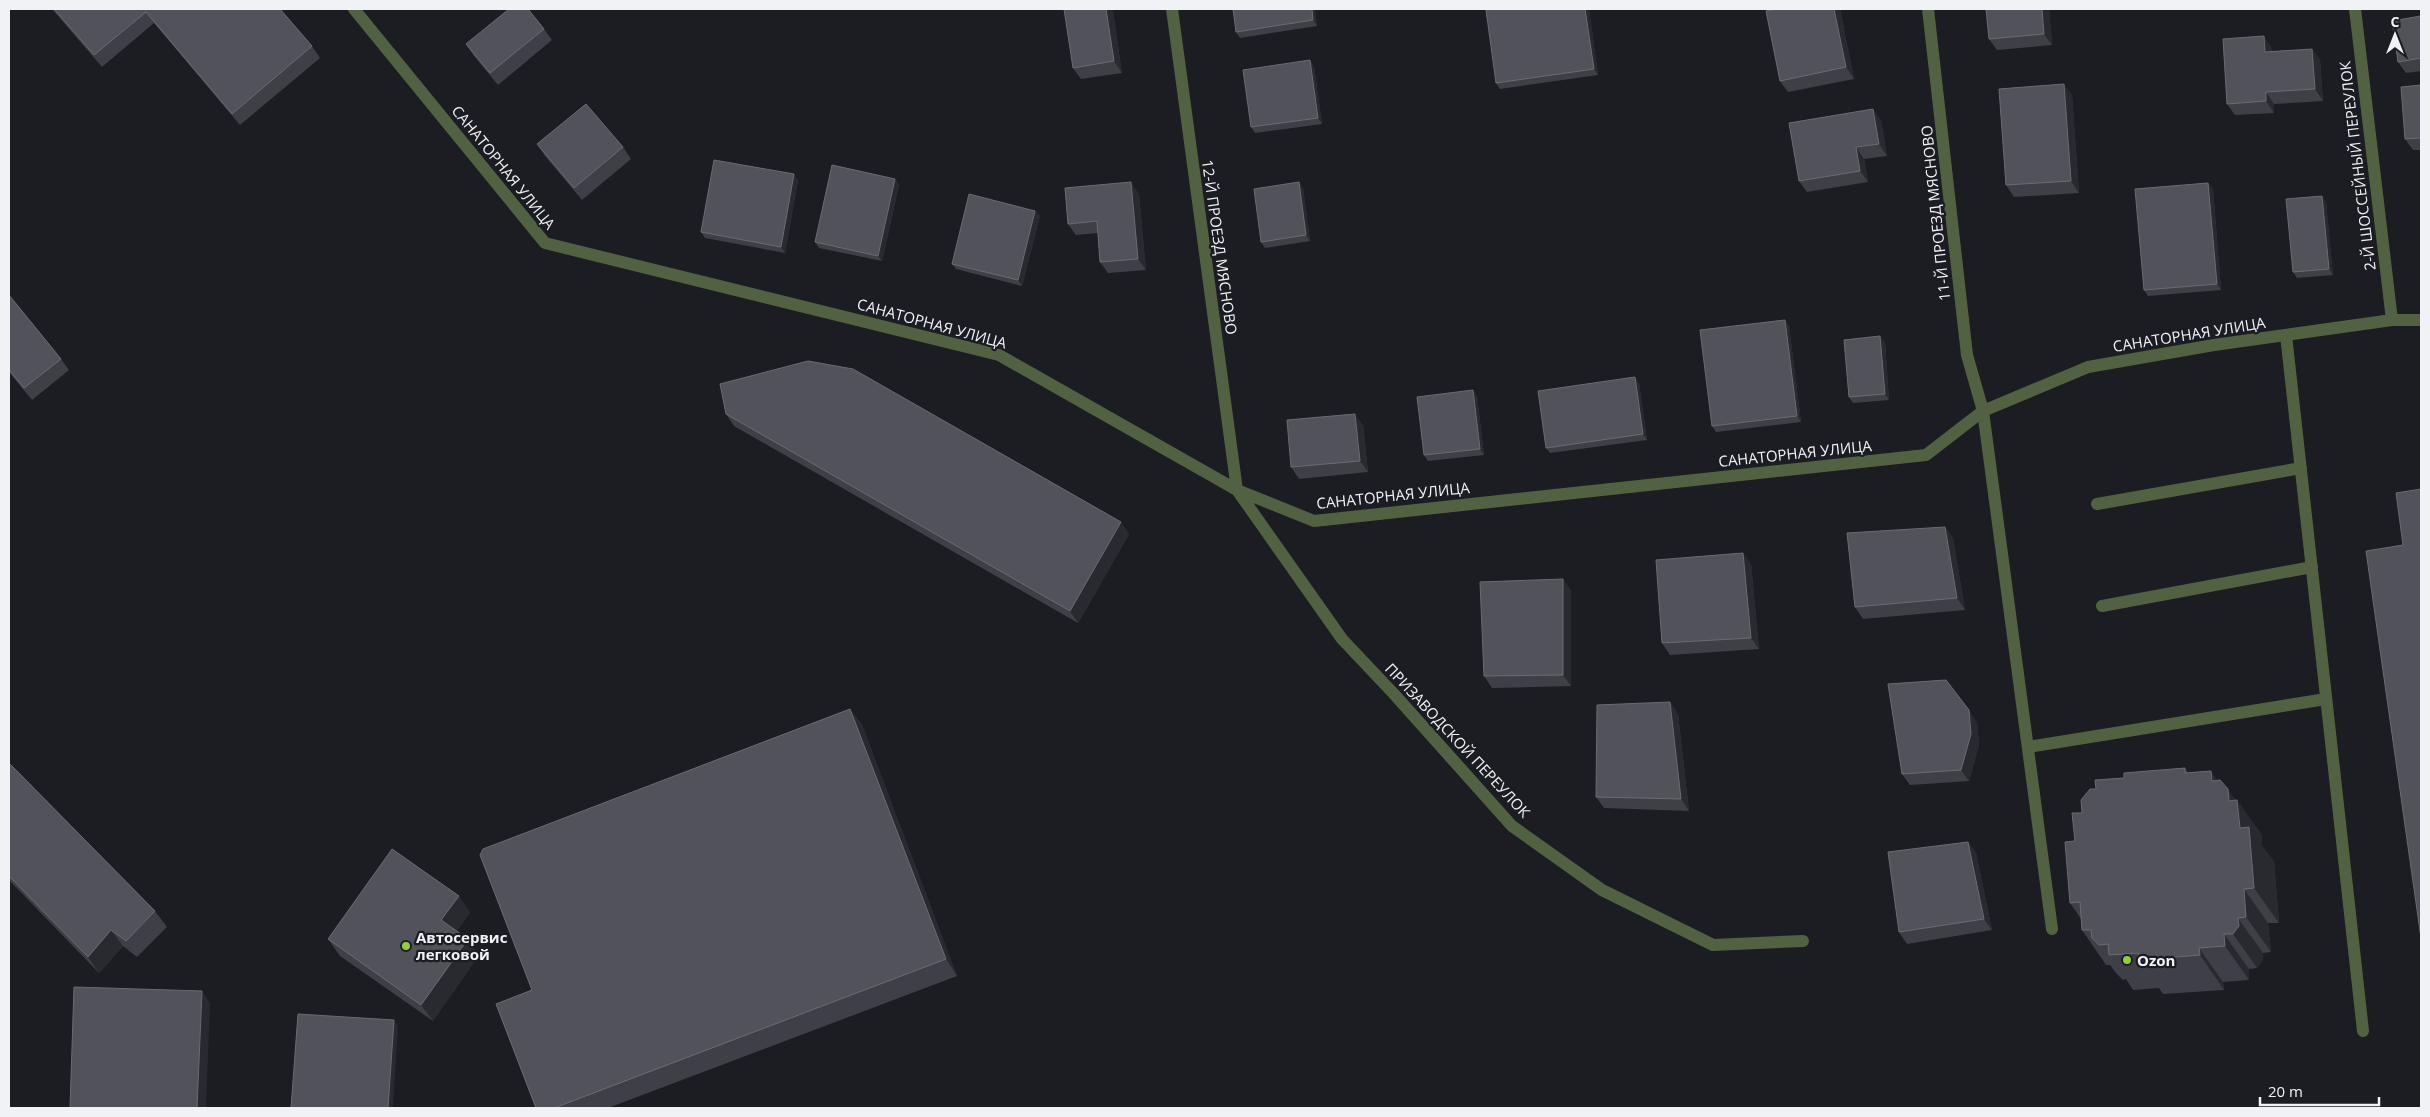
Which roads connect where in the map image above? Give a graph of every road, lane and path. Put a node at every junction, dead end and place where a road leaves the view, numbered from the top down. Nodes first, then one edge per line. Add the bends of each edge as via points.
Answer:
1 (354, 9) edge
2 (1172, 9) edge
3 (1928, 9) edge
4 (2355, 9) edge
5 (2392, 320) junction
6 (2421, 320) edge
7 (2286, 335) junction
8 (1983, 411) junction
9 (2301, 468) junction
10 (1237, 490) junction
11 (2097, 504) dead end
12 (2312, 567) junction
13 (2102, 606) dead end
14 (2326, 699) junction
15 (2028, 747) junction
16 (2052, 929) dead end
17 (1804, 941) dead end
18 (2363, 1031) dead end

1 - 10 street, САНАТОРНАЯ УЛИЦА via 545,243 999,355
2 - 10 street, 12-Й ПРОЕЗД МЯСНОВО
3 - 8 street, 11-Й ПРОЕЗД МЯСНОВО via 1967,355
4 - 5 street, 2-Й ШОССЕЙНЫЙ ПЕРЕУЛОК
5 - 6 street, САНАТОРНАЯ УЛИЦА
5 - 7 street, САНАТОРНАЯ УЛИЦА
7 - 8 street, САНАТОРНАЯ УЛИЦА via 2088,367
7 - 9 street
8 - 10 street, САНАТОРНАЯ УЛИЦА via 1926,455 1324,520 1314,521
8 - 15 street, 11-Й ПРОЕЗД МЯСНОВО
9 - 11 street
9 - 12 street
10 - 17 street, ПРИЗАВОДСКОЙ ПЕРЕУЛОК via 1342,639 1512,826 1602,890 1713,945
12 - 13 street
12 - 14 street
14 - 15 street
14 - 18 street
15 - 16 street, 11-Й ПРОЕЗД МЯСНОВО

